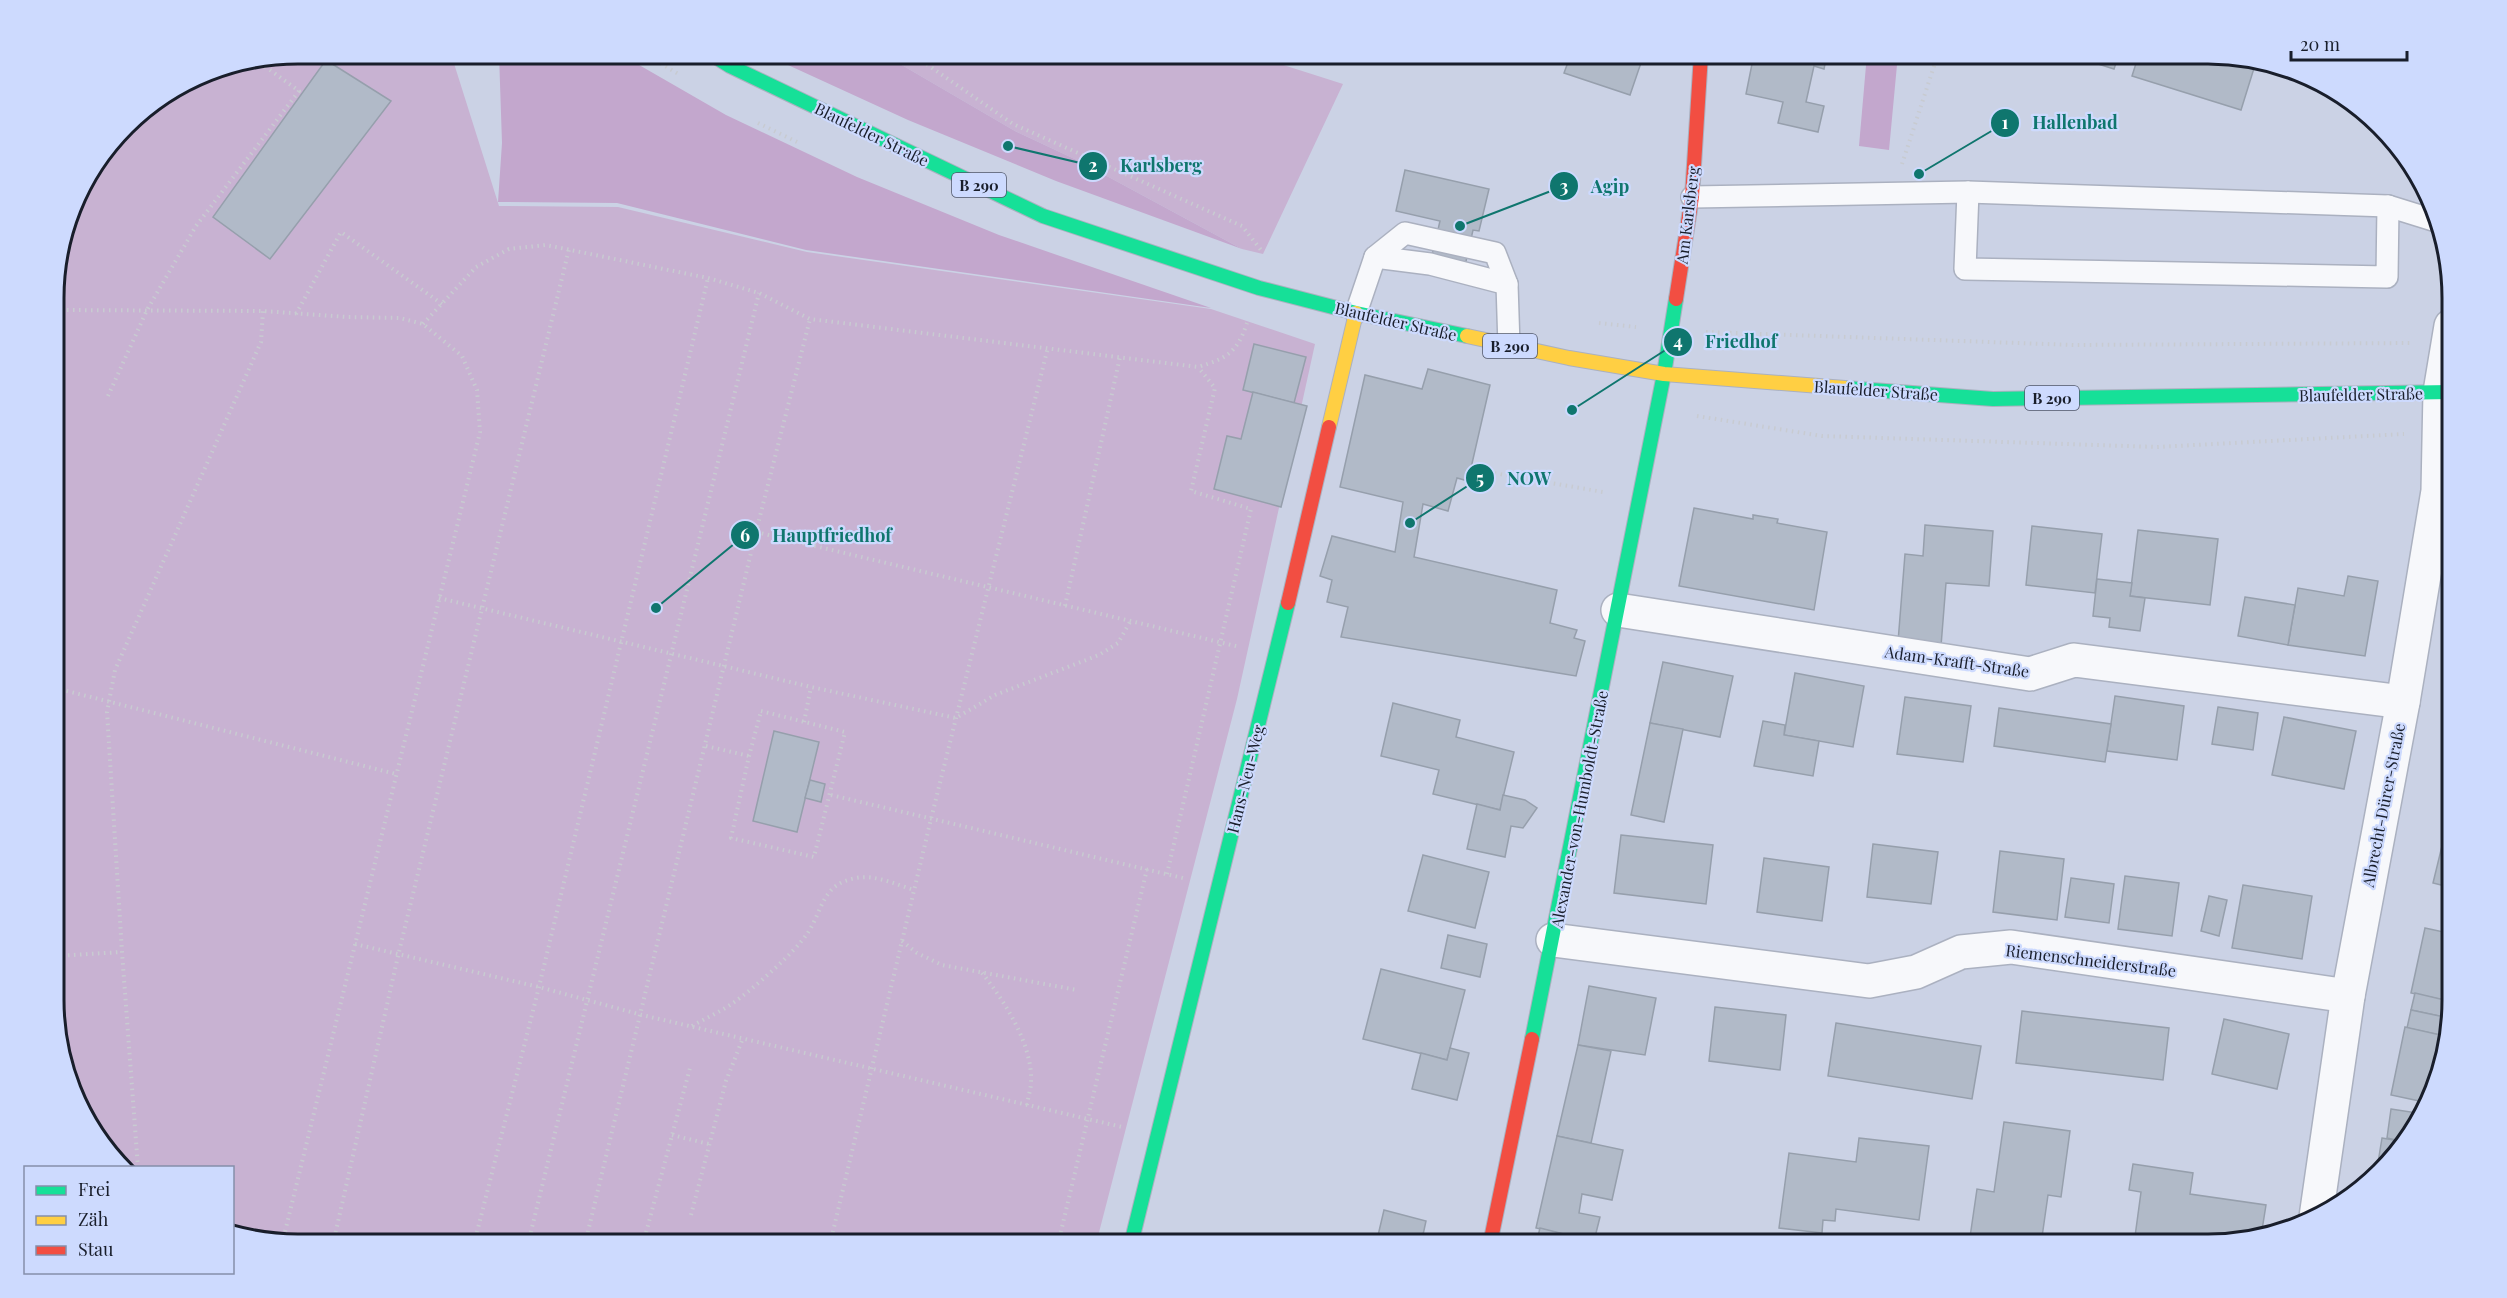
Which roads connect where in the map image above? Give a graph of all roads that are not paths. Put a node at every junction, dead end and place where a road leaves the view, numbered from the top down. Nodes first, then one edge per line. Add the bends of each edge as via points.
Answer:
1 (727, 64) edge
2 (1700, 64) edge
3 (1968, 192) junction
4 (1692, 196) junction
5 (2388, 206) junction
6 (2428, 219) edge
7 (1356, 313) junction
8 (1509, 346) junction
9 (1664, 374) junction
10 (2442, 392) edge
11 (2442, 506) edge
12 (1618, 610) junction
13 (2403, 702) junction
14 (1553, 940) junction
15 (2348, 996) junction
16 (2318, 1206) edge
17 (1134, 1234) edge
18 (1492, 1234) edge

1 - 7 street, Blaufelder Straße / B 290 via 1043,216 1259,288
2 - 4 street, Am Karlsberg
3 - 4 lane
3 - 5 lane
3 - 5 lane via 1965,269 2386,277
4 - 9 street, Am Karlsberg
5 - 6 lane
7 - 8 street, Blaufelder Straße / B 290
7 - 8 lane via 1375,257 1430,264 1507,284
7 - 17 street, Hans-Neu-Weg
8 - 9 street, Blaufelder Straße / B 290
9 - 10 street, Blaufelder Straße / B 290 via 1993,399
9 - 12 street, Alexander-von-Humboldt-Straße
11 - 13 street, Albrecht-Dürer-Straße
12 - 13 street, Adam-Krafft-Straße via 2030,674 2074,660
12 - 14 street, Alexander-von-Humboldt-Straße
13 - 15 street, Albrecht-Dürer-Straße
14 - 15 street, Riemenschneiderstraße via 1869,981 1916,972 1961,952 2011,947
14 - 18 street, Alexander-von-Humboldt-Straße
15 - 16 street, Albrecht-Dürer-Straße

